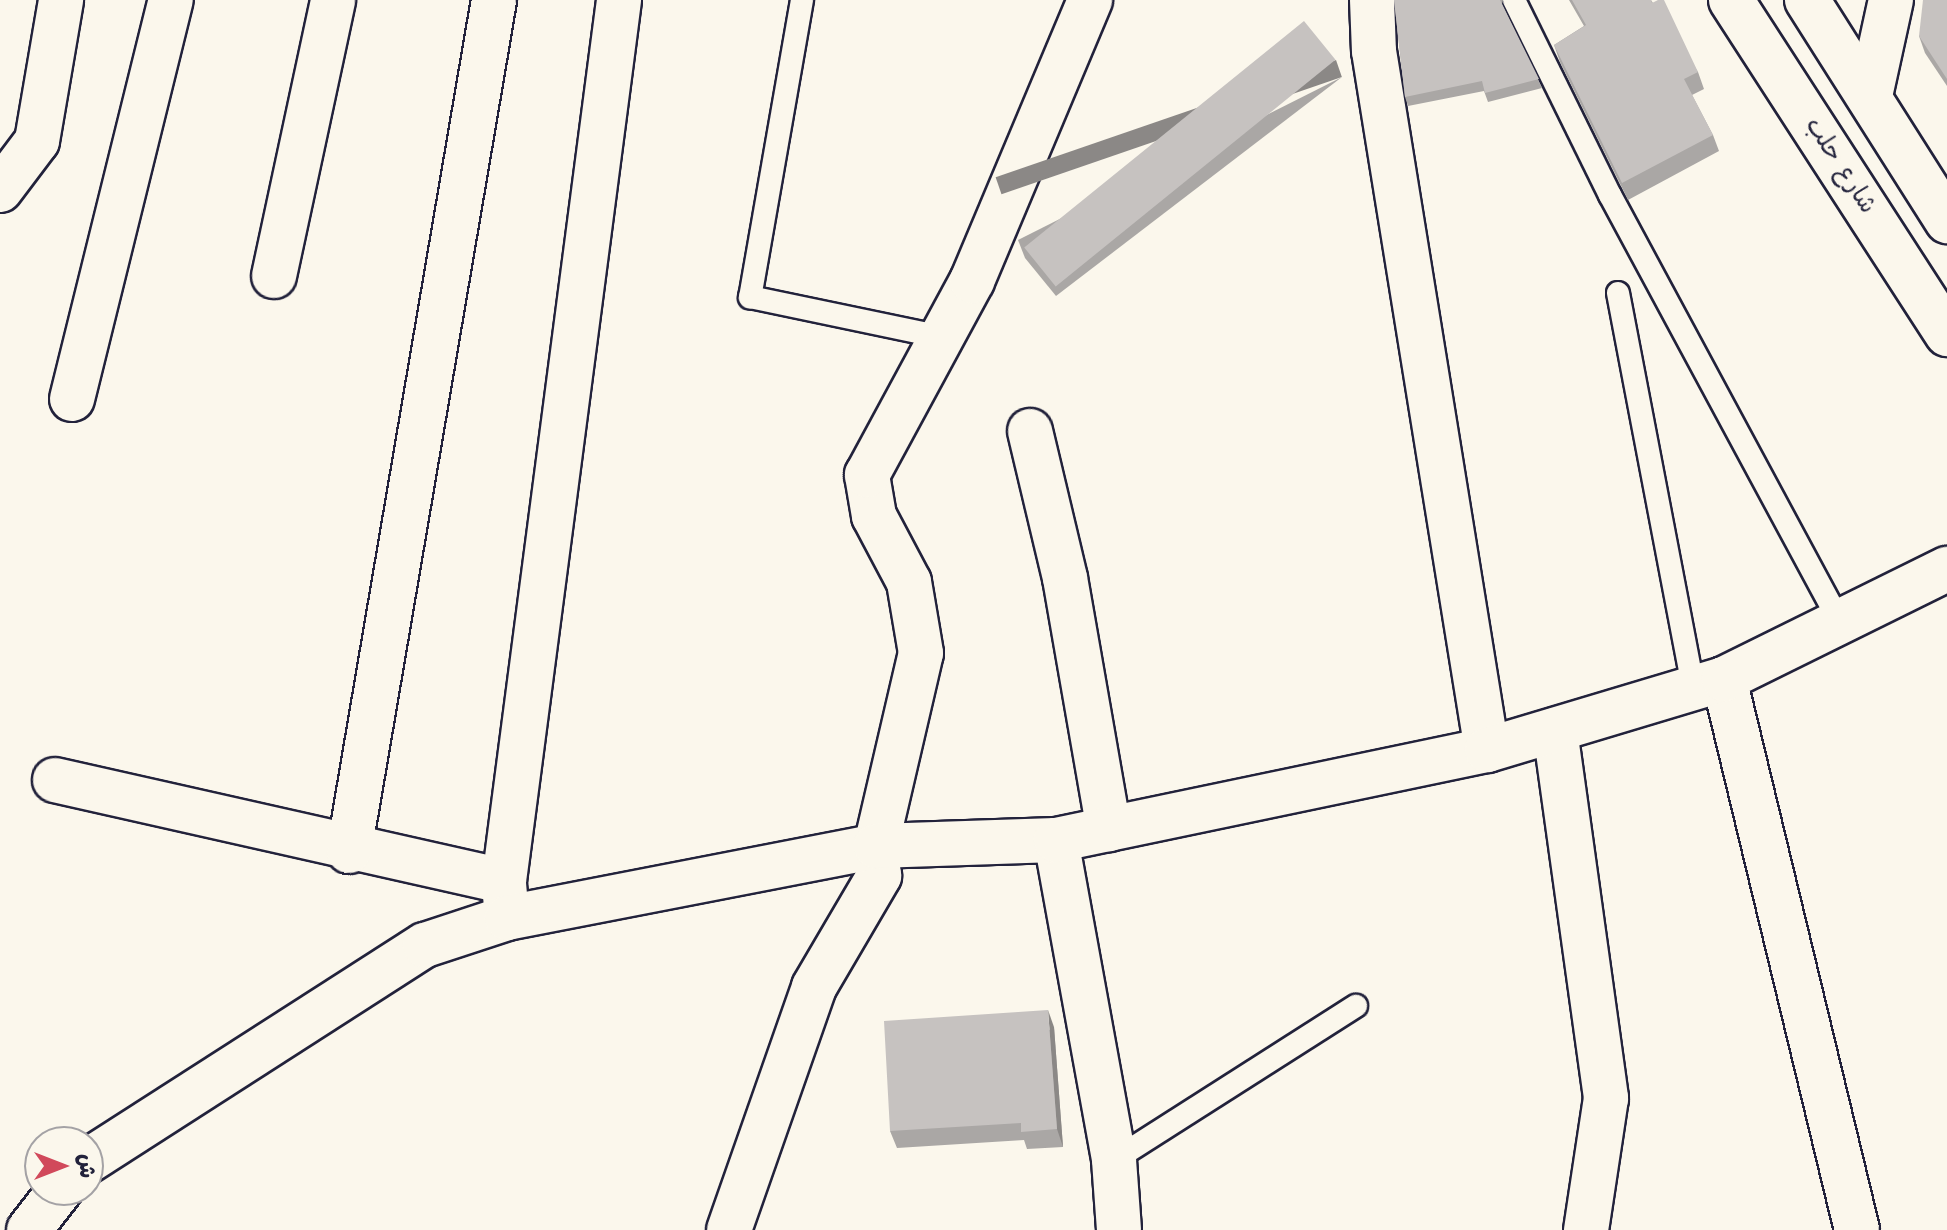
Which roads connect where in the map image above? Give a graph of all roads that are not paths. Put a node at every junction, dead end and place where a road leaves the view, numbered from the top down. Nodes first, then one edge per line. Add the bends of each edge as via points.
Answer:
1 (61, 0) edge
2 (171, 0) edge
3 (333, 0) edge
4 (494, 0) edge
5 (619, 0) edge
6 (802, 0) edge
7 (1090, 0) edge
8 (1372, 0) edge
9 (1514, 0) edge
10 (1731, 0) edge
11 (1807, 0) edge
12 (1891, 0) edge
13 (1870, 96) junction
14 (0, 190) edge
15 (1947, 221) edge
16 (274, 276) dead end
17 (1618, 293) dead end
18 (1947, 334) edge
19 (941, 337) junction
20 (72, 399) dead end
21 (1030, 431) dead end
22 (1947, 569) edge
23 (1839, 621) junction
24 (1709, 683) junction
25 (1555, 730) junction
26 (1487, 750) junction
27 (55, 780) dead end
28 (1109, 829) junction
29 (1056, 840) junction
30 (876, 846) junction
31 (349, 851) junction
32 (506, 900) junction
33 (1356, 1006) dead end
34 (104, 1151) edge
35 (1114, 1160) junction
36 (48, 1206) edge
37 (29, 1230) edge
38 (729, 1230) edge
39 (1119, 1230) edge
40 (1586, 1230) edge
41 (1857, 1230) edge

1 - 14 street via 37,141
2 - 20 street
3 - 16 street
4 - 31 street
5 - 32 street
6 - 19 lane via 750,297
7 - 19 street via 972,281
8 - 26 street via 1374,51
9 - 23 lane via 1610,195
10 - 18 street, شارع حلب
11 - 13 street
12 - 13 street
13 - 15 street
17 - 24 lane
19 - 30 street via 867,475 874,516 909,582 921,653
21 - 28 street via 1065,578
22 - 23 street
23 - 24 street
24 - 25 street
24 - 41 street
25 - 26 street
25 - 40 street via 1606,1098
26 - 28 street
27 - 31 street
28 - 29 street
29 - 30 street
29 - 35 street
30 - 32 street
30 - 38 street via 879,876 814,987
31 - 32 street
32 - 34 street via 425,945
33 - 35 lane
35 - 39 street
36 - 37 street

